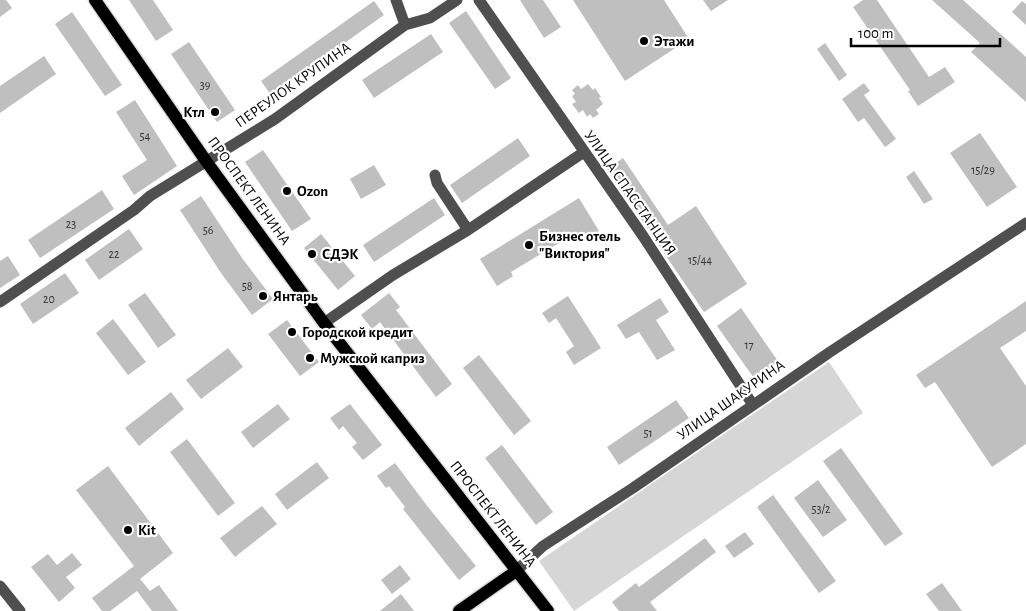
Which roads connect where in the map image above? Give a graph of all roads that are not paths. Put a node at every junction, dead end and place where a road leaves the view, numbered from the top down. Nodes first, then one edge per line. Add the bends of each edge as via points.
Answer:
1 (95, 0) edge
2 (396, 0) edge
3 (457, 0) edge
4 (479, 0) edge
5 (405, 25) junction
6 (584, 152) junction
7 (206, 161) junction
8 (435, 175) dead end
9 (1026, 223) edge
10 (468, 230) junction
11 (0, 302) edge
12 (324, 323) junction
13 (753, 405) junction
14 (516, 571) junction
15 (0, 586) edge
16 (20, 611) edge
17 (460, 611) edge
18 (548, 611) edge

1 - 7 main road, ПРОСПЕКТ ЛЕНИНА
2 - 5 street
3 - 5 street, ПЕРЕУЛОК КРУПИНА via 430,18
4 - 6 street, УЛИЦА СПАССТАНЦИЯ
5 - 7 street, ПЕРЕУЛОК КРУПИНА via 275,119
6 - 10 street
6 - 13 street, УЛИЦА СПАССТАНЦИЯ
7 - 11 street, ПЕРЕУЛОК КРУПИНА via 150,196
7 - 12 main road, ПРОСПЕКТ ЛЕНИНА
8 - 10 street
9 - 13 street, УЛИЦА ШАКУРИНА
10 - 12 street via 393,275
12 - 14 main road, ПРОСПЕКТ ЛЕНИНА
13 - 14 street, УЛИЦА ШАКУРИНА via 543,546
14 - 17 main road, УЛИЦА ШАКУРИНА
14 - 18 main road, ПРОСПЕКТ ЛЕНИНА
15 - 16 street

